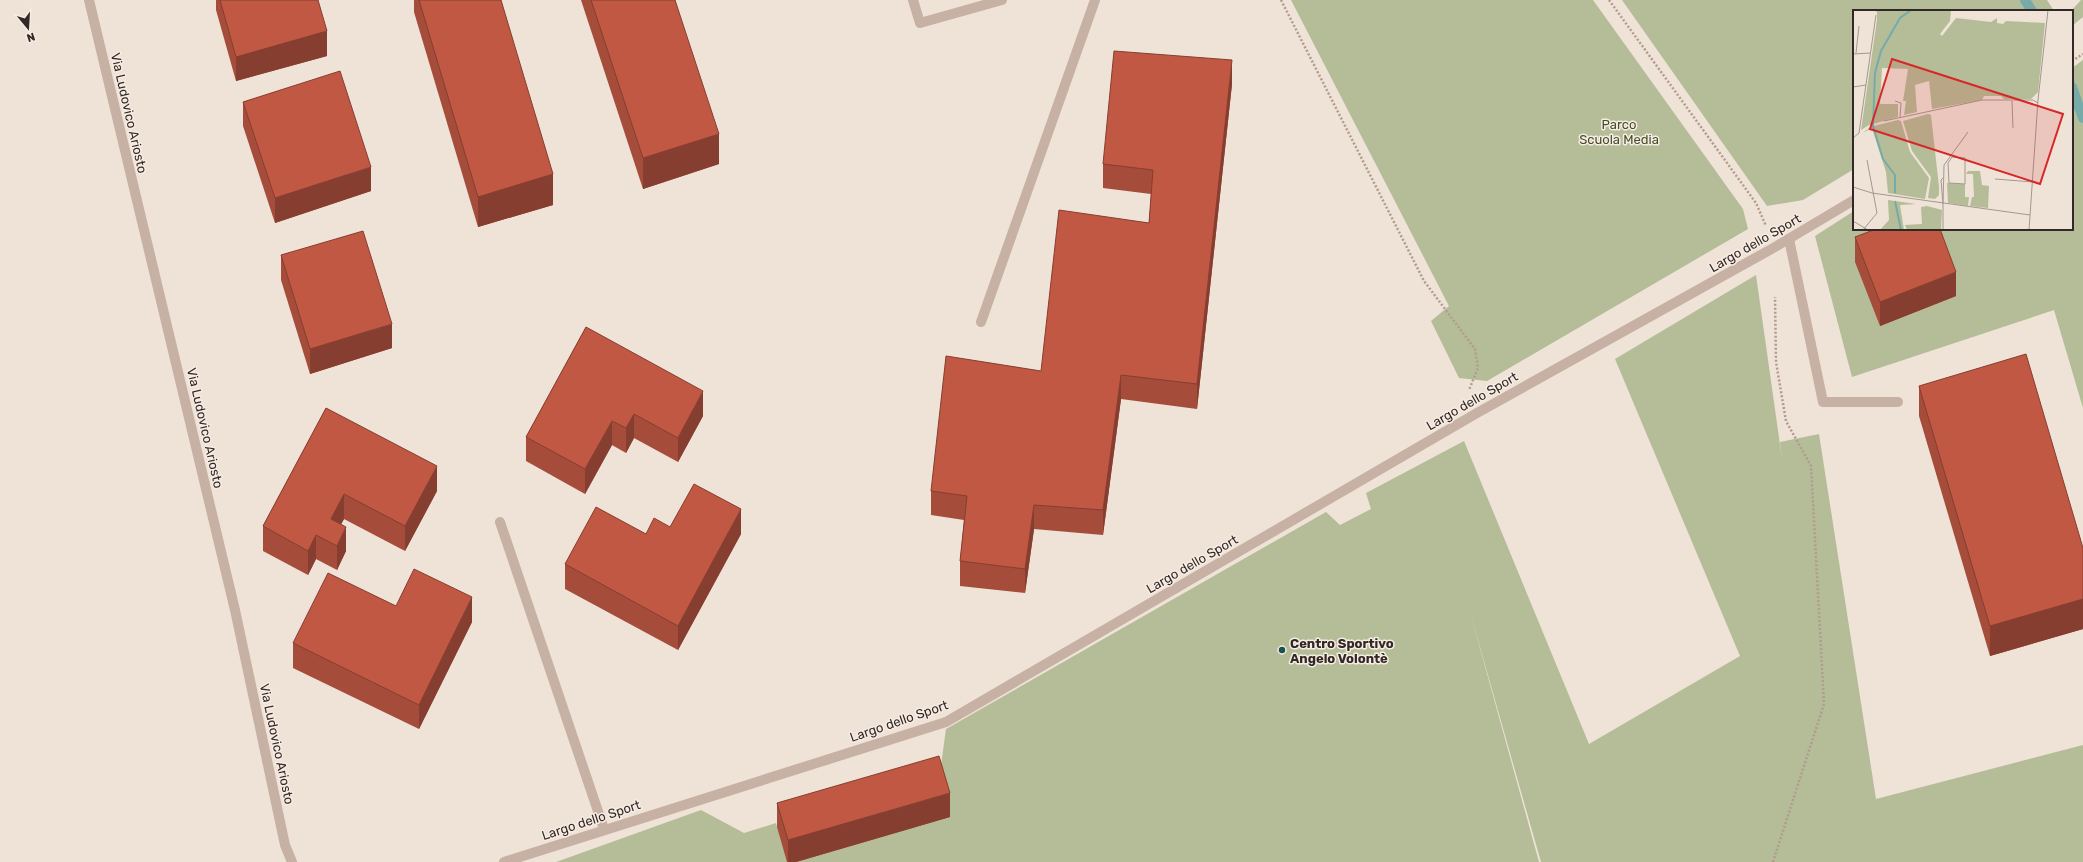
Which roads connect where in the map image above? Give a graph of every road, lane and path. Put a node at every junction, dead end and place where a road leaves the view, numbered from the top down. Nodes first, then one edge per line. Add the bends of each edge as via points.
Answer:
1 (89, 0) edge
2 (913, 0) edge
3 (1002, 0) edge
4 (1095, 0) edge
5 (1281, 0) edge
6 (1609, 0) edge
7 (2083, 54) edge
8 (2073, 60) edge
9 (1853, 201) edge
10 (1789, 239) junction
11 (1775, 247) junction
12 (1775, 293) dead end
13 (981, 322) dead end
14 (1898, 402) dead end
15 (1477, 413) junction
16 (500, 522) dead end
17 (604, 829) junction
18 (292, 862) edge
19 (504, 862) edge
20 (1773, 862) edge

1 - 18 street, Via Ludovico Ariosto via 233,602 285,845
2 - 3 street via 920,23
4 - 13 street
5 - 15 path via 1424,281 1475,349 1478,368 1469,388
6 - 11 path via 1756,203
7 - 8 path
9 - 10 street, Largo dello Sport
10 - 11 street, Largo dello Sport
10 - 14 street via 1823,402
11 - 15 street, Largo dello Sport
12 - 20 path via 1776,362 1786,421 1811,466 1824,704
15 - 17 street, Largo dello Sport via 946,722
16 - 17 street
17 - 19 street, Largo dello Sport

